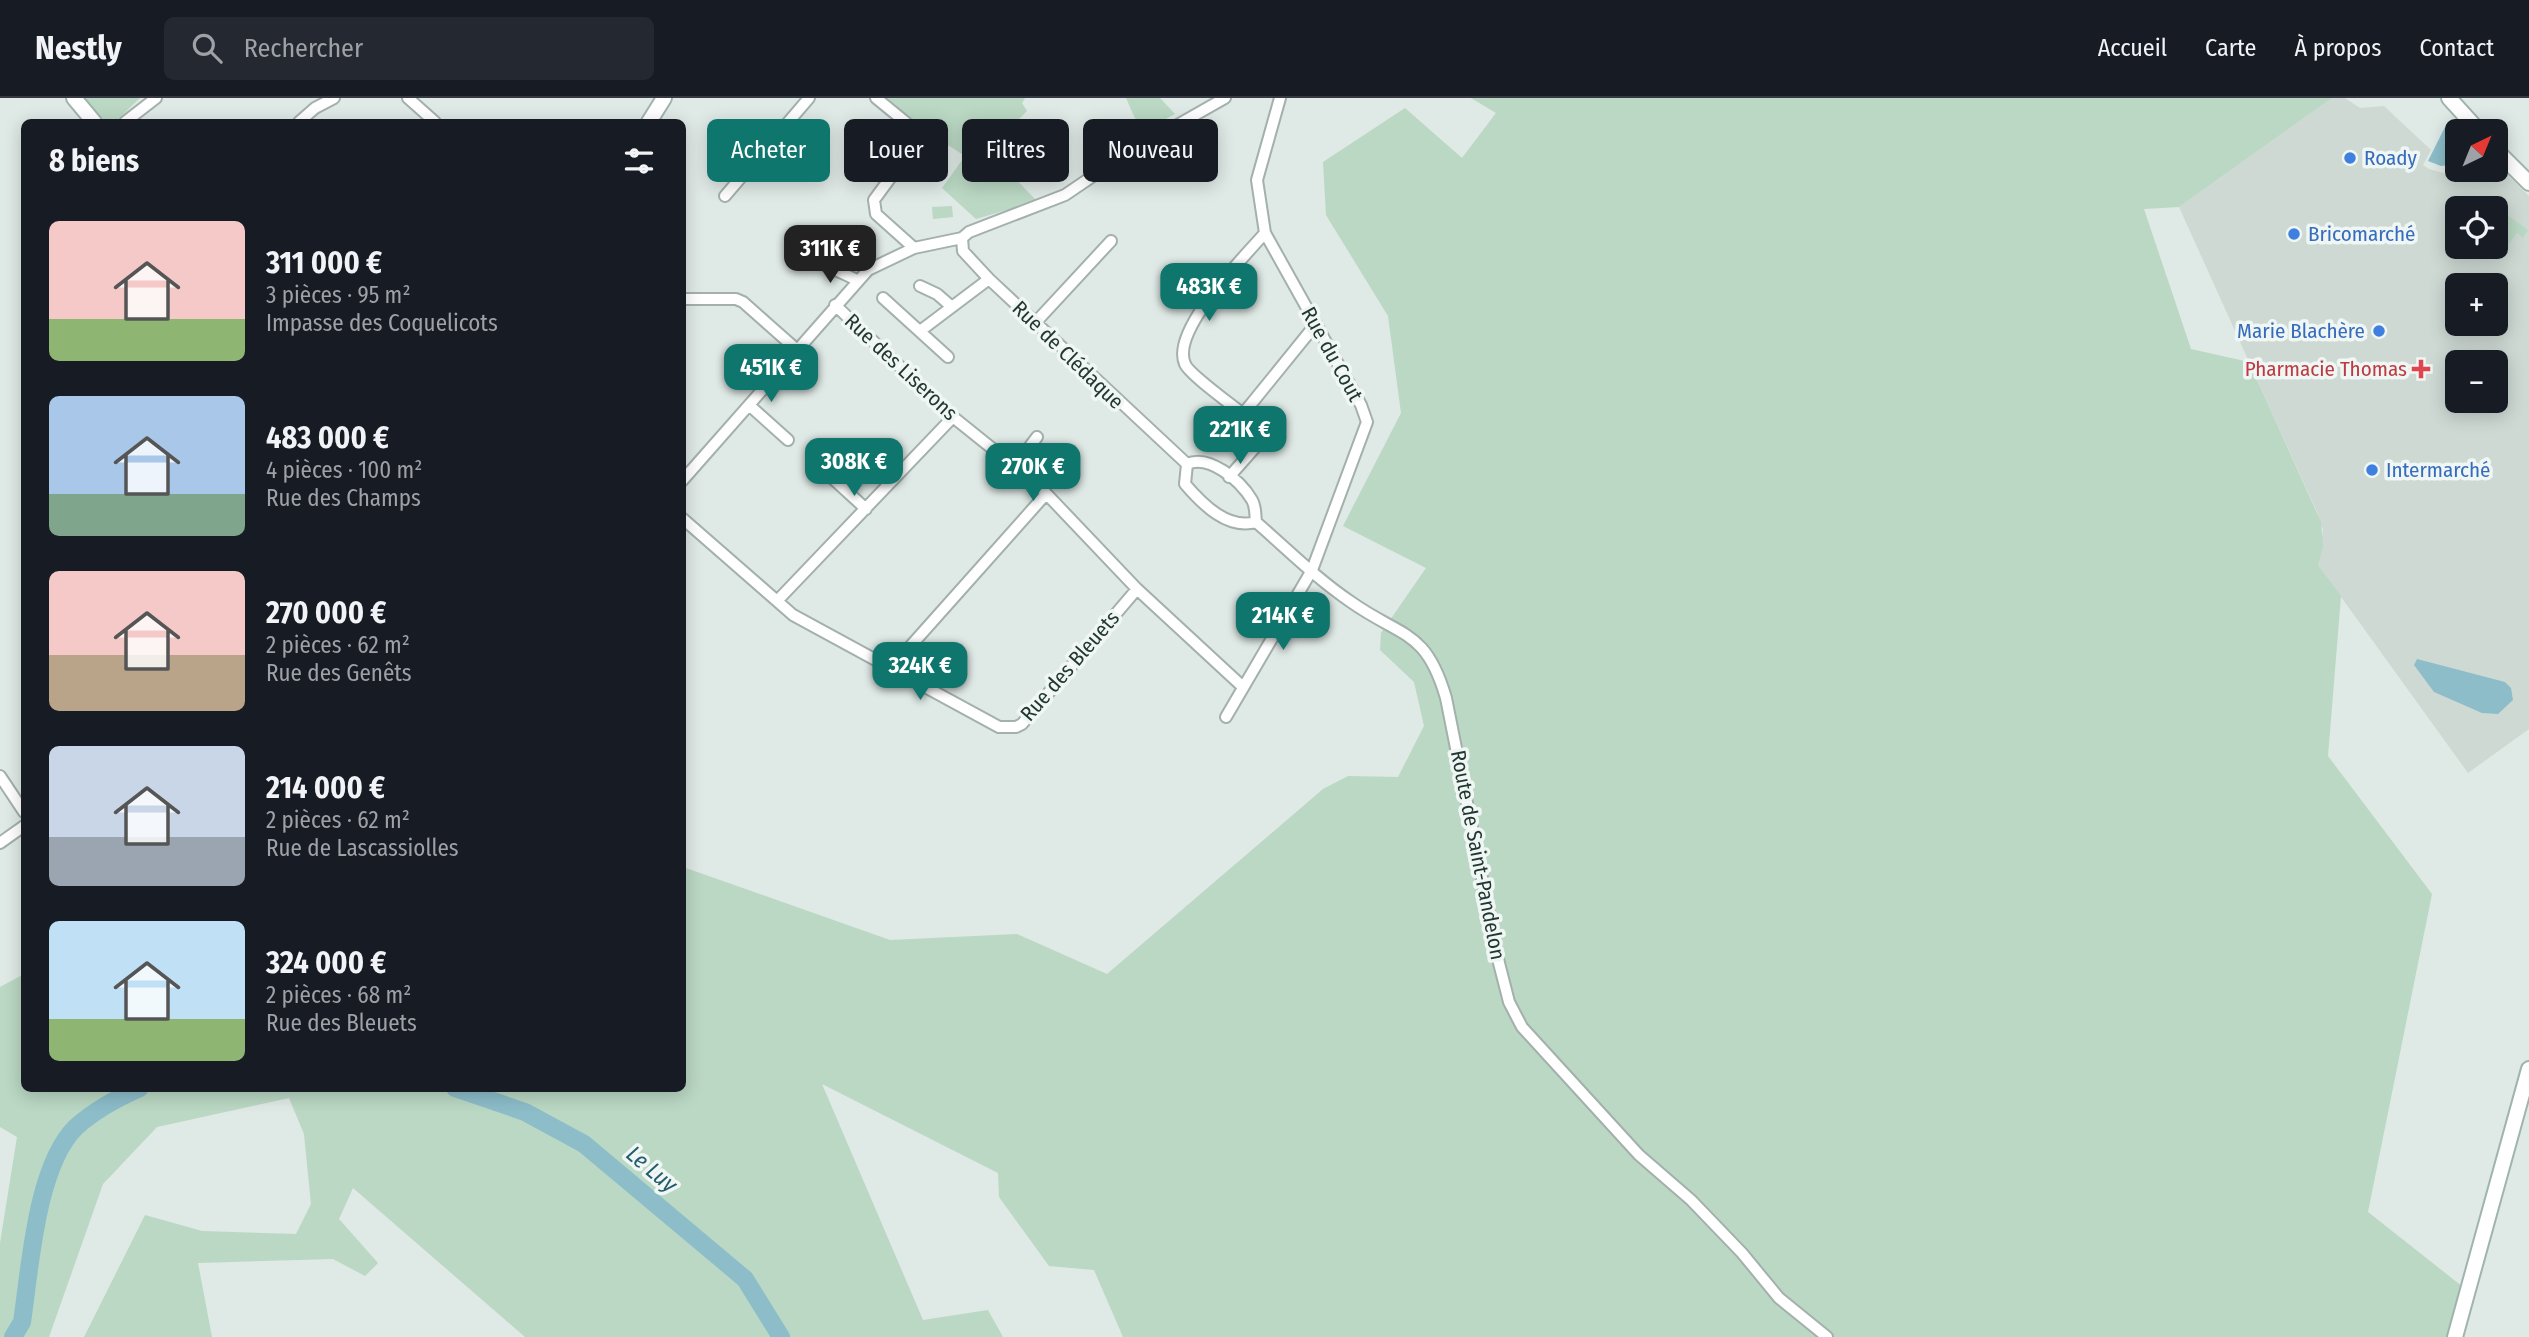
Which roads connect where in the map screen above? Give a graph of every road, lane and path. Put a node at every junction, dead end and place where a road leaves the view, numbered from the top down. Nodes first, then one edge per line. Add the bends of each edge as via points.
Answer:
1 (74, 98) edge
2 (156, 98) edge
3 (334, 98) edge
4 (408, 98) edge
5 (664, 98) edge
6 (809, 98) edge
7 (876, 98) edge
8 (1225, 98) edge
9 (1280, 98) edge
10 (2449, 98) edge
11 (92, 119) edge
12 (129, 119) edge
13 (302, 119) edge
14 (432, 119) edge
15 (651, 119) edge
16 (2468, 119) edge
17 (2508, 162) edge
18 (2529, 183) edge
19 (725, 196) dead end
20 (1265, 233) junction
21 (962, 238) junction
22 (1111, 241) dead end
23 (914, 248) junction
24 (816, 261) dead end
25 (989, 279) junction
26 (857, 280) junction
27 (919, 286) dead end
28 (883, 298) dead end
29 (686, 299) edge
30 (835, 305) junction
31 (952, 307) junction
32 (1035, 323) junction
33 (1316, 324) junction
34 (920, 331) junction
35 (796, 349) junction
36 (948, 357) dead end
37 (749, 405) junction
38 (1243, 414) junction
39 (953, 417) junction
40 (1037, 437) dead end
41 (788, 440) dead end
42 (1187, 464) junction
43 (1015, 466) junction
44 (829, 475) dead end
45 (686, 476) edge
46 (1229, 477) junction
47 (1046, 494) junction
48 (866, 509) junction
49 (686, 521) edge
50 (1255, 522) junction
51 (1312, 570) junction
52 (1137, 589) junction
53 (777, 601) junction
54 (891, 668) junction
55 (1243, 687) junction
56 (1226, 717) dead end
57 (0, 776) edge
58 (21, 808) edge
59 (21, 828) edge
60 (0, 843) edge
61 (2529, 1069) edge
62 (1828, 1337) edge
63 (2455, 1337) edge

1 - 11 main road
2 - 12 street
3 - 13 street
4 - 14 street
5 - 15 main road
6 - 19 street
7 - 23 street via 914,129 913,147 874,200 876,214
8 - 21 street via 1065,195
9 - 20 street, Rue du Cout via 1257,180
10 - 16 main road
17 - 18 main road
20 - 33 street, Rue du Cout
20 - 38 street via 1191,322 1184,357 1189,369
21 - 23 street
21 - 25 street, Rue de Clédaque via 963,251
22 - 32 street
23 - 26 street
24 - 26 street
25 - 31 street
25 - 32 street, Rue de Clédaque
26 - 30 street
27 - 31 street
28 - 34 street
29 - 35 street via 743,302
30 - 35 street
30 - 39 street, Rue des Liserons
31 - 34 street
32 - 42 street, Rue de Clédaque
33 - 38 street
33 - 51 street, Rue du Cout via 1367,422
34 - 36 street
35 - 37 street
37 - 41 street
37 - 45 street
38 - 46 street via 1266,435
39 - 43 street, Rue des Liserons
39 - 48 street
40 - 43 street
42 - 46 street via 1207,460
42 - 50 street via 1185,484 1192,491 1230,523
43 - 47 street, Rue des Liserons
44 - 48 street
46 - 50 street via 1253,501
47 - 52 street, Rue des Liserons
47 - 54 street
48 - 53 street
49 - 53 street, Rue des Bleuets
50 - 51 street
51 - 55 street, Rue du Cout
51 - 62 street, Route de Saint-Pandelon via 1352,603 1413,637 1434,663 1446,698 1481,885 1512,1011 1522,1027 1639,1155 1691,1200 1779,1298
52 - 54 street, Rue des Bleuets via 1016,727 999,727
52 - 55 street, Rue des Liserons
53 - 54 street, Rue des Bleuets
55 - 56 street, Rue du Cout
57 - 58 street
59 - 60 street
61 - 63 main road

